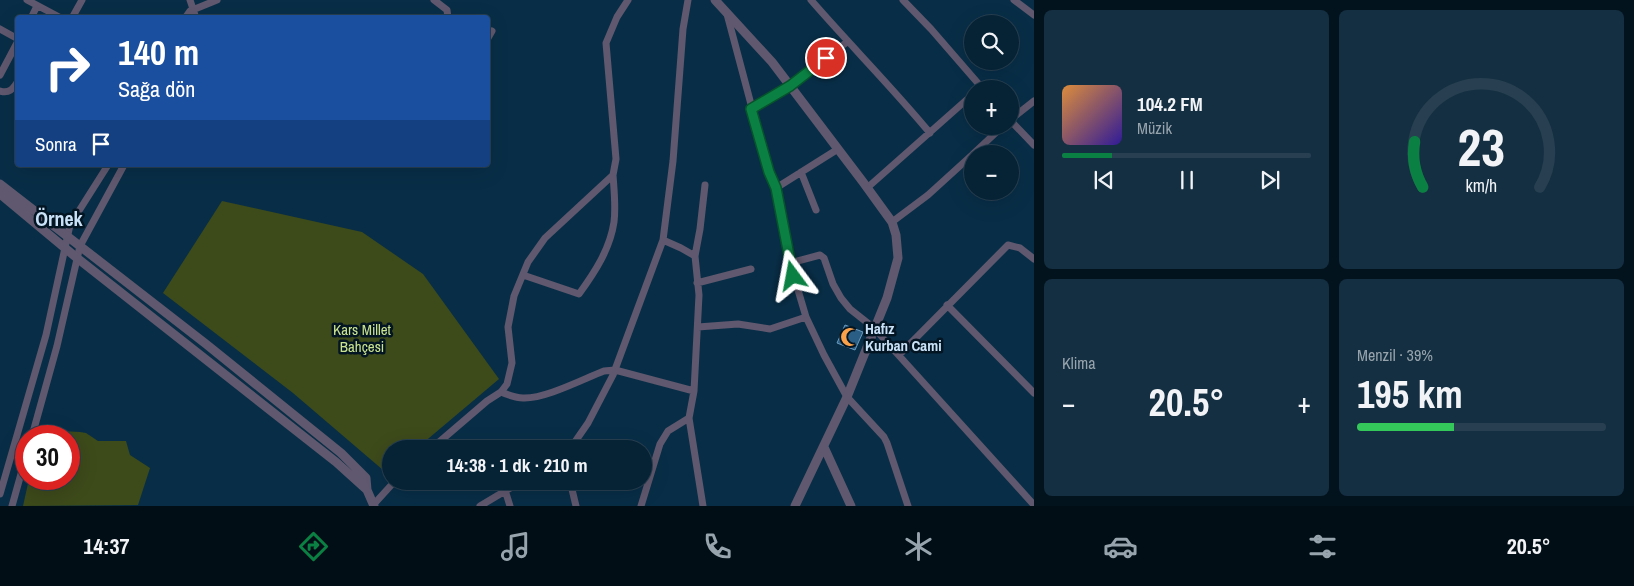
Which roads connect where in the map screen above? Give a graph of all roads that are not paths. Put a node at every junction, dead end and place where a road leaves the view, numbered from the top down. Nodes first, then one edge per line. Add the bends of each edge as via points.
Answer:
1 (27, 0) edge
2 (82, 0) edge
3 (190, 0) edge
4 (217, 0) edge
5 (434, 0) edge
6 (628, 0) edge
7 (688, 0) edge
8 (716, 0) edge
9 (811, 0) edge
10 (903, 0) edge
11 (1014, 0) edge
12 (37, 6) junction
13 (195, 14) edge
14 (727, 14) junction
15 (32, 15) edge
16 (54, 15) edge
17 (74, 15) edge
18 (448, 15) edge
19 (1034, 15) edge
20 (0, 30) edge
21 (492, 31) dead end
22 (490, 34) edge
23 (15, 38) edge
24 (847, 42) junction
25 (15, 46) edge
26 (0, 75) edge
27 (974, 80) edge
28 (15, 85) edge
29 (790, 86) junction
30 (0, 91) edge
31 (1034, 101) edge
32 (964, 102) edge
33 (751, 109) junction
34 (1019, 113) edge
35 (1019, 129) edge
36 (930, 134) junction
37 (993, 135) edge
38 (983, 145) edge
39 (1034, 145) edge
40 (838, 149) junction
41 (964, 162) edge
42 (107, 167) edge
43 (123, 167) edge
44 (801, 172) junction
45 (614, 175) junction
46 (0, 184) edge
47 (705, 185) dead end
48 (776, 188) junction
49 (867, 188) junction
50 (0, 194) edge
51 (816, 210) dead end
52 (892, 222) junction
53 (68, 236) junction
54 (663, 240) junction
55 (80, 246) junction
56 (65, 248) junction
57 (694, 256) junction
58 (77, 258) junction
59 (1034, 259) edge
60 (790, 263) junction
61 (751, 269) dead end
62 (523, 275) junction
63 (697, 283) junction
64 (947, 305) junction
65 (806, 317) junction
66 (698, 327) junction
67 (874, 328) junction
68 (899, 355) junction
69 (615, 370) junction
70 (694, 391) junction
71 (500, 392) junction
72 (1034, 394) edge
73 (847, 397) junction
74 (689, 418) junction
75 (35, 425) edge
76 (442, 440) edge
77 (576, 440) edge
78 (824, 447) junction
79 (16, 490) edge
80 (367, 490) junction
81 (387, 490) edge
82 (505, 490) joint
83 (572, 490) edge
84 (0, 494) edge
85 (1034, 504) edge
86 (374, 505) edge
87 (12, 506) edge
88 (480, 506) edge
89 (510, 506) edge
90 (576, 506) edge
91 (641, 506) edge
92 (702, 506) edge
93 (795, 506) edge
94 (850, 506) edge
95 (908, 506) edge

1 - 12 street
2 - 17 street
3 - 13 street
4 - 13 street
5 - 18 street via 447,10
6 - 45 street via 606,43 616,159
7 - 54 street
8 - 14 street
9 - 24 street
10 - 27 street
11 - 19 street
12 - 15 street
12 - 16 street
14 - 29 street
14 - 33 street
20 - 23 street
21 - 22 street
24 - 29 street
24 - 36 street via 902,99
25 - 26 street
28 - 30 street via 11,90
29 - 33 street
29 - 40 street
31 - 34 street
32 - 36 street
33 - 48 street
35 - 39 street
36 - 49 street
37 - 38 street
40 - 44 street
40 - 49 street
41 - 52 street
42 - 53 street via 70,225
43 - 55 street
44 - 48 street
44 - 51 street
45 - 62 street via 545,238
45 - 62 street via 614,221 608,245 579,294
46 - 53 street
47 - 57 street
48 - 60 street
49 - 52 street
50 - 56 street
52 - 67 street via 898,258 888,298
53 - 55 street
53 - 56 street
54 - 57 street
54 - 69 street
55 - 58 street
55 - 80 street via 341,454 366,478
56 - 58 street
56 - 84 street via 46,336
57 - 63 street
58 - 75 street
58 - 80 street via 283,419
59 - 64 street via 1020,248 1008,245
60 - 65 street
60 - 67 street via 812,256 824,258 841,298
61 - 63 street
62 - 71 street via 514,296 508,327 512,363 510,376 508,384
63 - 66 street
64 - 68 street
64 - 72 street
65 - 66 street via 770,329 738,324
65 - 73 street
66 - 70 street
67 - 68 street
67 - 73 street
68 - 85 street
69 - 70 street
69 - 71 street via 604,371 540,396 513,397
69 - 77 street
70 - 74 street
71 - 76 street
73 - 78 street
73 - 95 street via 884,437
74 - 91 street via 668,431 660,444
74 - 92 street
78 - 93 street
78 - 94 street
79 - 87 street
80 - 86 street
81 - 86 street
82 - 88 street
82 - 89 street
83 - 90 street

